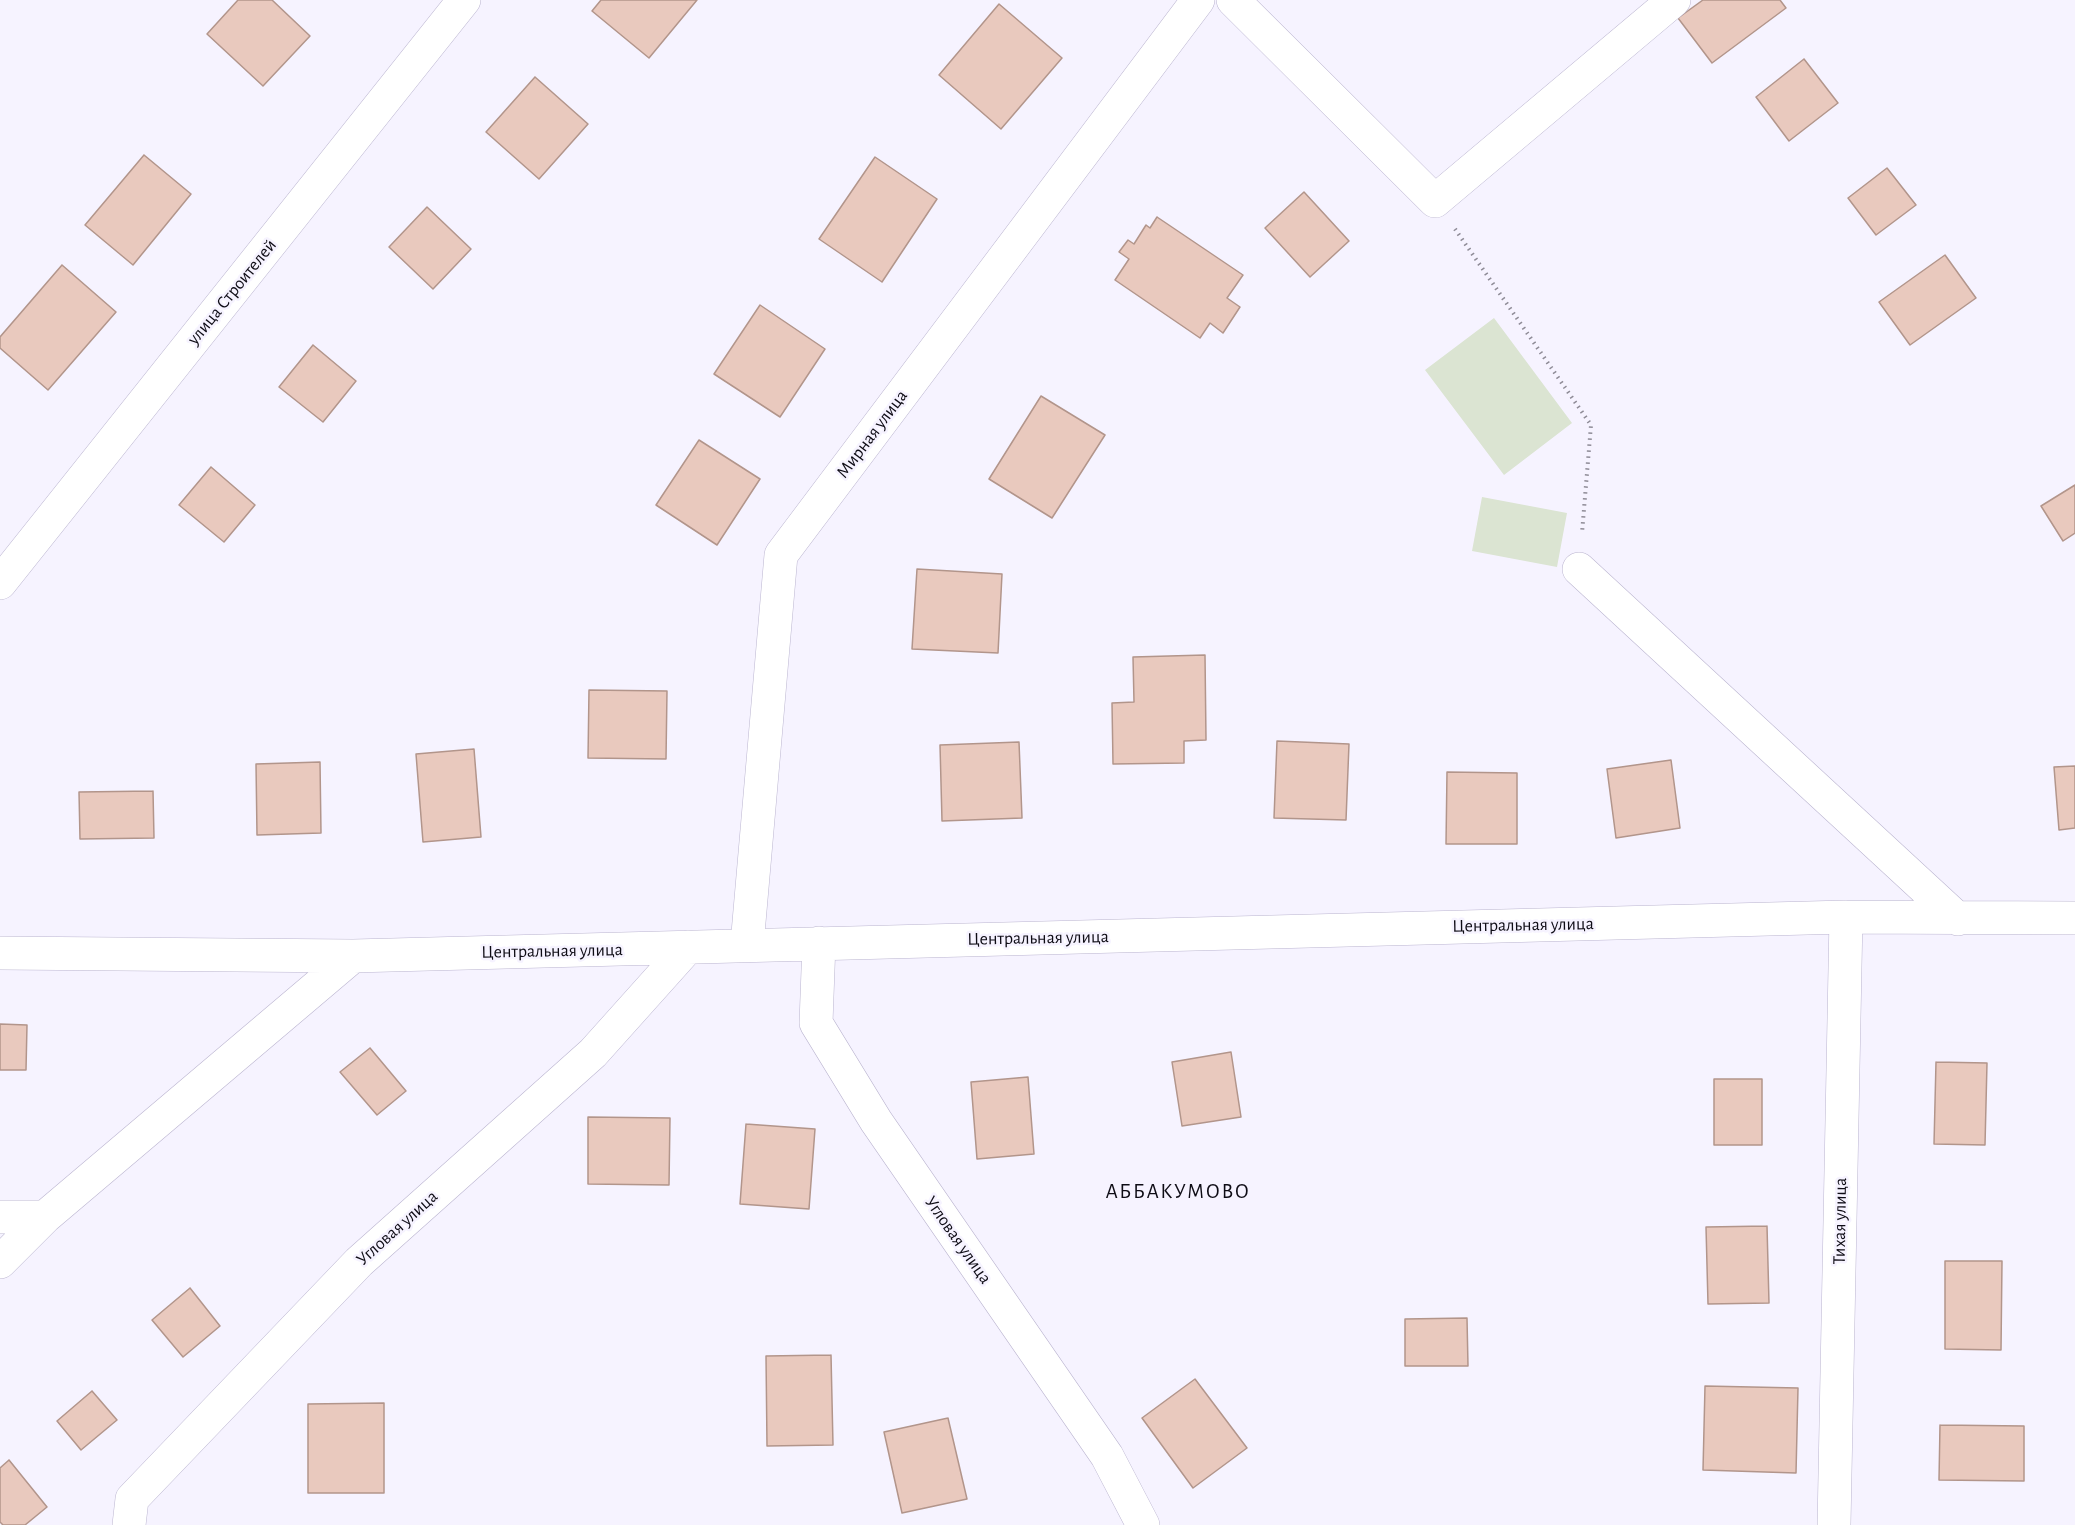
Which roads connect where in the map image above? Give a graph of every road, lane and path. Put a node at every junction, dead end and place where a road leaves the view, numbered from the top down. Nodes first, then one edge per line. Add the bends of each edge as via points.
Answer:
1 (464, 0) edge
2 (1198, 0) edge
3 (1233, 0) edge
4 (1674, 0) edge
5 (1435, 201) junction
6 (1580, 570) joint
7 (0, 583) edge
8 (1846, 917) junction
9 (2075, 918) edge
10 (1958, 919) junction
11 (819, 944) junction
12 (747, 945) junction
13 (688, 947) junction
14 (0, 953) edge
15 (353, 956) junction
16 (0, 1217) edge
17 (45, 1217) junction
18 (0, 1262) edge
19 (129, 1525) edge
20 (1143, 1525) edge
21 (1834, 1525) edge

1 - 7 street, улица Строителей
2 - 12 street, Мирная улица via 781,555
3 - 5 street
4 - 5 street
5 - 6 path via 1591,425
6 - 10 street
8 - 10 street, Центральная улица
8 - 11 street, Центральная улица
8 - 21 street, Тихая улица
9 - 10 street, Центральная улица
11 - 12 street, Центральная улица
11 - 20 street, Угловая улица via 816,1023 876,1120 1107,1456
12 - 13 street, Центральная улица
13 - 15 street, Центральная улица
13 - 19 street, Угловая улица via 593,1053 359,1262 132,1498
14 - 15 street, Центральная улица
15 - 17 street
16 - 17 street
17 - 18 street

